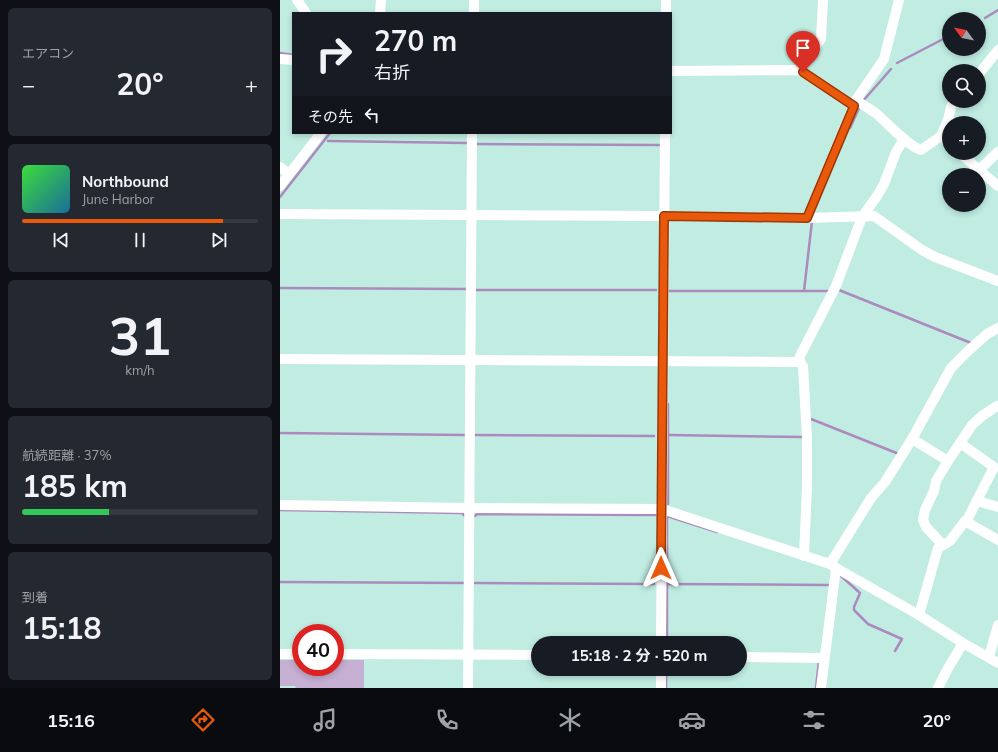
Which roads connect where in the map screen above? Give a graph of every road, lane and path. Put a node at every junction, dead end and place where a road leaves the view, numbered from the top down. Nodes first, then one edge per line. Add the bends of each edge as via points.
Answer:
1 (297, 0) edge
2 (381, 0) edge
3 (474, 0) edge
4 (666, 0) edge
5 (823, 0) edge
6 (899, 0) edge
7 (305, 12) edge
8 (380, 12) edge
9 (474, 12) edge
10 (666, 12) edge
11 (998, 50) edge
12 (280, 59) edge
13 (292, 60) edge
14 (986, 65) edge
15 (797, 70) junction
16 (672, 71) edge
17 (855, 103) junction
18 (320, 134) edge
19 (472, 134) edge
20 (665, 134) edge
21 (904, 139) junction
22 (942, 141) edge
23 (998, 152) edge
24 (968, 160) edge
25 (280, 167) edge
26 (977, 168) edge
27 (981, 168) edge
28 (289, 174) junction
29 (986, 176) edge
30 (280, 186) edge
31 (998, 186) edge
32 (280, 214) edge
33 (472, 215) junction
34 (664, 216) junction
35 (862, 217) junction
36 (807, 218) junction
37 (998, 281) edge
38 (998, 328) edge
39 (280, 359) edge
40 (471, 360) junction
41 (663, 361) junction
42 (800, 362) junction
43 (998, 406) edge
44 (912, 439) junction
45 (960, 443) junction
46 (948, 461) junction
47 (977, 501) junction
48 (280, 505) edge
49 (998, 507) edge
50 (470, 508) junction
51 (662, 509) junction
52 (966, 522) junction
53 (998, 540) edge
54 (943, 545) junction
55 (804, 556) junction
56 (833, 566) junction
57 (919, 615) junction
58 (998, 626) edge
59 (661, 636) edge
60 (963, 643) junction
61 (280, 654) edge
62 (292, 654) edge
63 (344, 654) edge
64 (469, 655) junction
65 (531, 655) edge
66 (747, 657) edge
67 (988, 657) junction
68 (825, 658) junction
69 (998, 663) edge
70 (661, 676) edge
71 (468, 688) edge
72 (661, 688) edge
73 (821, 688) edge
74 (938, 688) edge

1 - 7 street
2 - 8 street
3 - 9 street
4 - 10 street
5 - 15 street via 821,39
6 - 17 street via 884,59
11 - 14 street
12 - 13 street
15 - 16 street
15 - 17 street
17 - 21 street via 877,114
17 - 36 street
18 - 28 street
19 - 33 street
20 - 34 street
21 - 22 street via 921,150
21 - 35 street via 896,152 884,184
23 - 27 street
24 - 26 street
25 - 28 street
28 - 30 street
29 - 31 street
32 - 33 street
33 - 34 street
33 - 40 street
34 - 36 street
34 - 41 street
35 - 36 street
35 - 37 street via 874,216 935,257
35 - 42 street via 836,286 803,349
38 - 44 street via 987,334 951,368
39 - 40 street
40 - 41 street
40 - 50 street
41 - 42 street
41 - 51 street
42 - 55 street via 803,366 807,438
43 - 45 street via 972,425
44 - 46 street
44 - 56 street via 885,482 871,498
45 - 46 street
45 - 47 street via 994,467
46 - 54 street via 936,481 923,520 926,527
47 - 49 street
47 - 52 street
48 - 50 street
50 - 51 street
50 - 64 street
51 - 55 street
51 - 59 street
52 - 53 street
52 - 54 street via 950,541
54 - 57 street via 938,548
55 - 56 street
56 - 57 street
56 - 68 street
57 - 60 street
58 - 67 street
60 - 67 street
60 - 74 street
61 - 62 street
63 - 64 street
64 - 65 street
64 - 71 street
66 - 68 street
67 - 69 street
68 - 73 street
70 - 72 street

